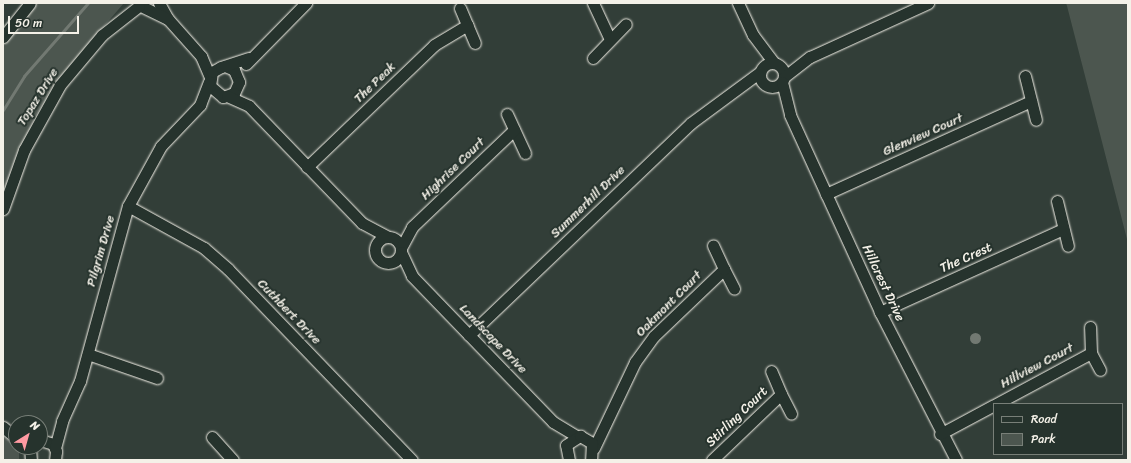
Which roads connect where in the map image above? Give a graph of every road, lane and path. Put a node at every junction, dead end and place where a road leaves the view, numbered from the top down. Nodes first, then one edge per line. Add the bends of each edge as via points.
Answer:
1 (30, 3) edge
2 (159, 3) edge
3 (306, 3) edge
4 (593, 3) edge
5 (738, 3) edge
6 (928, 3) edge
7 (140, 4) edge
8 (460, 8) dead end
9 (168, 19) junction
10 (626, 24) dead end
11 (467, 25) junction
12 (753, 35) junction
13 (3, 37) edge
14 (610, 39) junction
15 (475, 43) dead end
16 (201, 56) junction
17 (810, 57) junction
18 (249, 58) junction
19 (593, 58) dead end
20 (776, 64) junction
21 (223, 67) junction
22 (761, 70) junction
23 (1025, 76) dead end
24 (210, 79) junction
25 (239, 80) junction
26 (783, 80) junction
27 (768, 86) junction
28 (730, 95) junction
29 (225, 96) junction
30 (1031, 102) junction
31 (200, 105) junction
32 (249, 106) junction
33 (507, 114) dead end
34 (790, 115) junction
35 (1036, 120) dead end
36 (514, 130) junction
37 (525, 153) dead end
38 (307, 167) junction
39 (826, 194) junction
40 (1057, 201) dead end
41 (128, 206) junction
42 (3, 209) edge
43 (362, 223) junction
44 (412, 228) junction
45 (1063, 229) junction
46 (390, 238) junction
47 (713, 244) dead end
48 (1068, 246) dead end
49 (376, 249) junction
50 (401, 250) junction
51 (389, 263) junction
52 (724, 269) junction
53 (412, 276) junction
54 (734, 289) dead end
55 (880, 312) junction
56 (1090, 327) dead end
57 (469, 335) junction
58 (1091, 352) junction
59 (88, 354) junction
60 (771, 370) dead end
61 (1100, 370) dead end
62 (157, 378) dead end
63 (781, 394) junction
64 (997, 403) edge
65 (993, 405) edge
66 (791, 414) dead end
67 (62, 421) junction
68 (553, 422) junction
69 (604, 424) junction
70 (48, 434) edge
71 (940, 434) junction
72 (578, 436) junction
73 (212, 437) dead end
74 (48, 444) edge
75 (55, 448) junction
76 (565, 455) edge
77 (594, 455) edge
78 (230, 459) edge
79 (55, 460) edge
80 (412, 460) edge
81 (712, 460) edge
82 (956, 460) edge

1 - 13 street
2 - 9 street
3 - 18 street
4 - 14 street
5 - 12 street
6 - 17 street
7 - 9 street
7 - 42 street, Topaz Drive via 123,16 79,61 57,91 24,150
8 - 11 street
9 - 16 street
10 - 14 street
11 - 15 street
11 - 38 street, The Peak via 434,45
12 - 20 street
12 - 22 street
14 - 19 street
16 - 21 street
16 - 24 street
17 - 20 street, Summerhill Drive
17 - 26 street, Summerhill Drive
18 - 21 street
18 - 25 street
20 - 22 street, Summerhill Drive
20 - 26 street, Hillcrest Drive
21 - 24 street
21 - 25 street via 234,70
22 - 27 street, Hillcrest Drive
22 - 28 street, Summerhill Drive
23 - 30 street
24 - 29 street via 215,93
24 - 31 street, Pilgrim Drive
25 - 29 street via 237,90
25 - 32 street
26 - 27 street, Summerhill Drive
26 - 34 street, Hillcrest Drive
27 - 28 street, Summerhill Drive
27 - 34 street, Hillcrest Drive
28 - 57 street, Summerhill Drive via 691,123
29 - 31 street, Pilgrim Drive
29 - 32 street
30 - 35 street
30 - 39 street, Glenview Court
31 - 41 street, Pilgrim Drive via 161,146
32 - 38 street
33 - 36 street
34 - 39 street, Hillcrest Drive
36 - 37 street
36 - 44 street, Highrise Court
38 - 43 street
39 - 55 street, Hillcrest Drive
40 - 45 street
41 - 59 street, Pilgrim Drive via 113,251
41 - 80 street, Cuthbert Drive via 176,230 223,265
43 - 46 street
43 - 49 street
44 - 46 street, Highrise Court
44 - 50 street, Highrise Court
45 - 48 street
45 - 55 street, The Crest
46 - 49 street via 378,242
46 - 50 street
47 - 52 street
49 - 51 street via 378,257
50 - 51 street via 398,258
50 - 53 street, Landscape Drive
51 - 53 street, Landscape Drive
52 - 54 street
52 - 69 street, Oakmont Court via 654,336 634,362
53 - 57 street, Landscape Drive
55 - 71 street, Hillcrest Drive
56 - 58 street, Hillview Court
57 - 68 street, Landscape Drive
58 - 61 street, Hillview Court
58 - 64 street, Hillview Court
59 - 62 street
59 - 67 street, Pilgrim Drive
60 - 63 street, Stirling Court
63 - 66 street, Stirling Court
63 - 81 street, Stirling Court
65 - 71 street, Hillview Court
67 - 70 street, Pilgrim Drive
67 - 75 street, Pilgrim Drive
68 - 72 street, Landscape Drive
68 - 76 street, Landscape Drive
69 - 72 street
69 - 77 street, Oakmont Court
71 - 82 street, Hillcrest Drive
72 - 76 street via 568,441
72 - 77 street, Landscape Drive via 589,439
73 - 78 street
74 - 75 street
75 - 79 street, Pilgrim Drive

